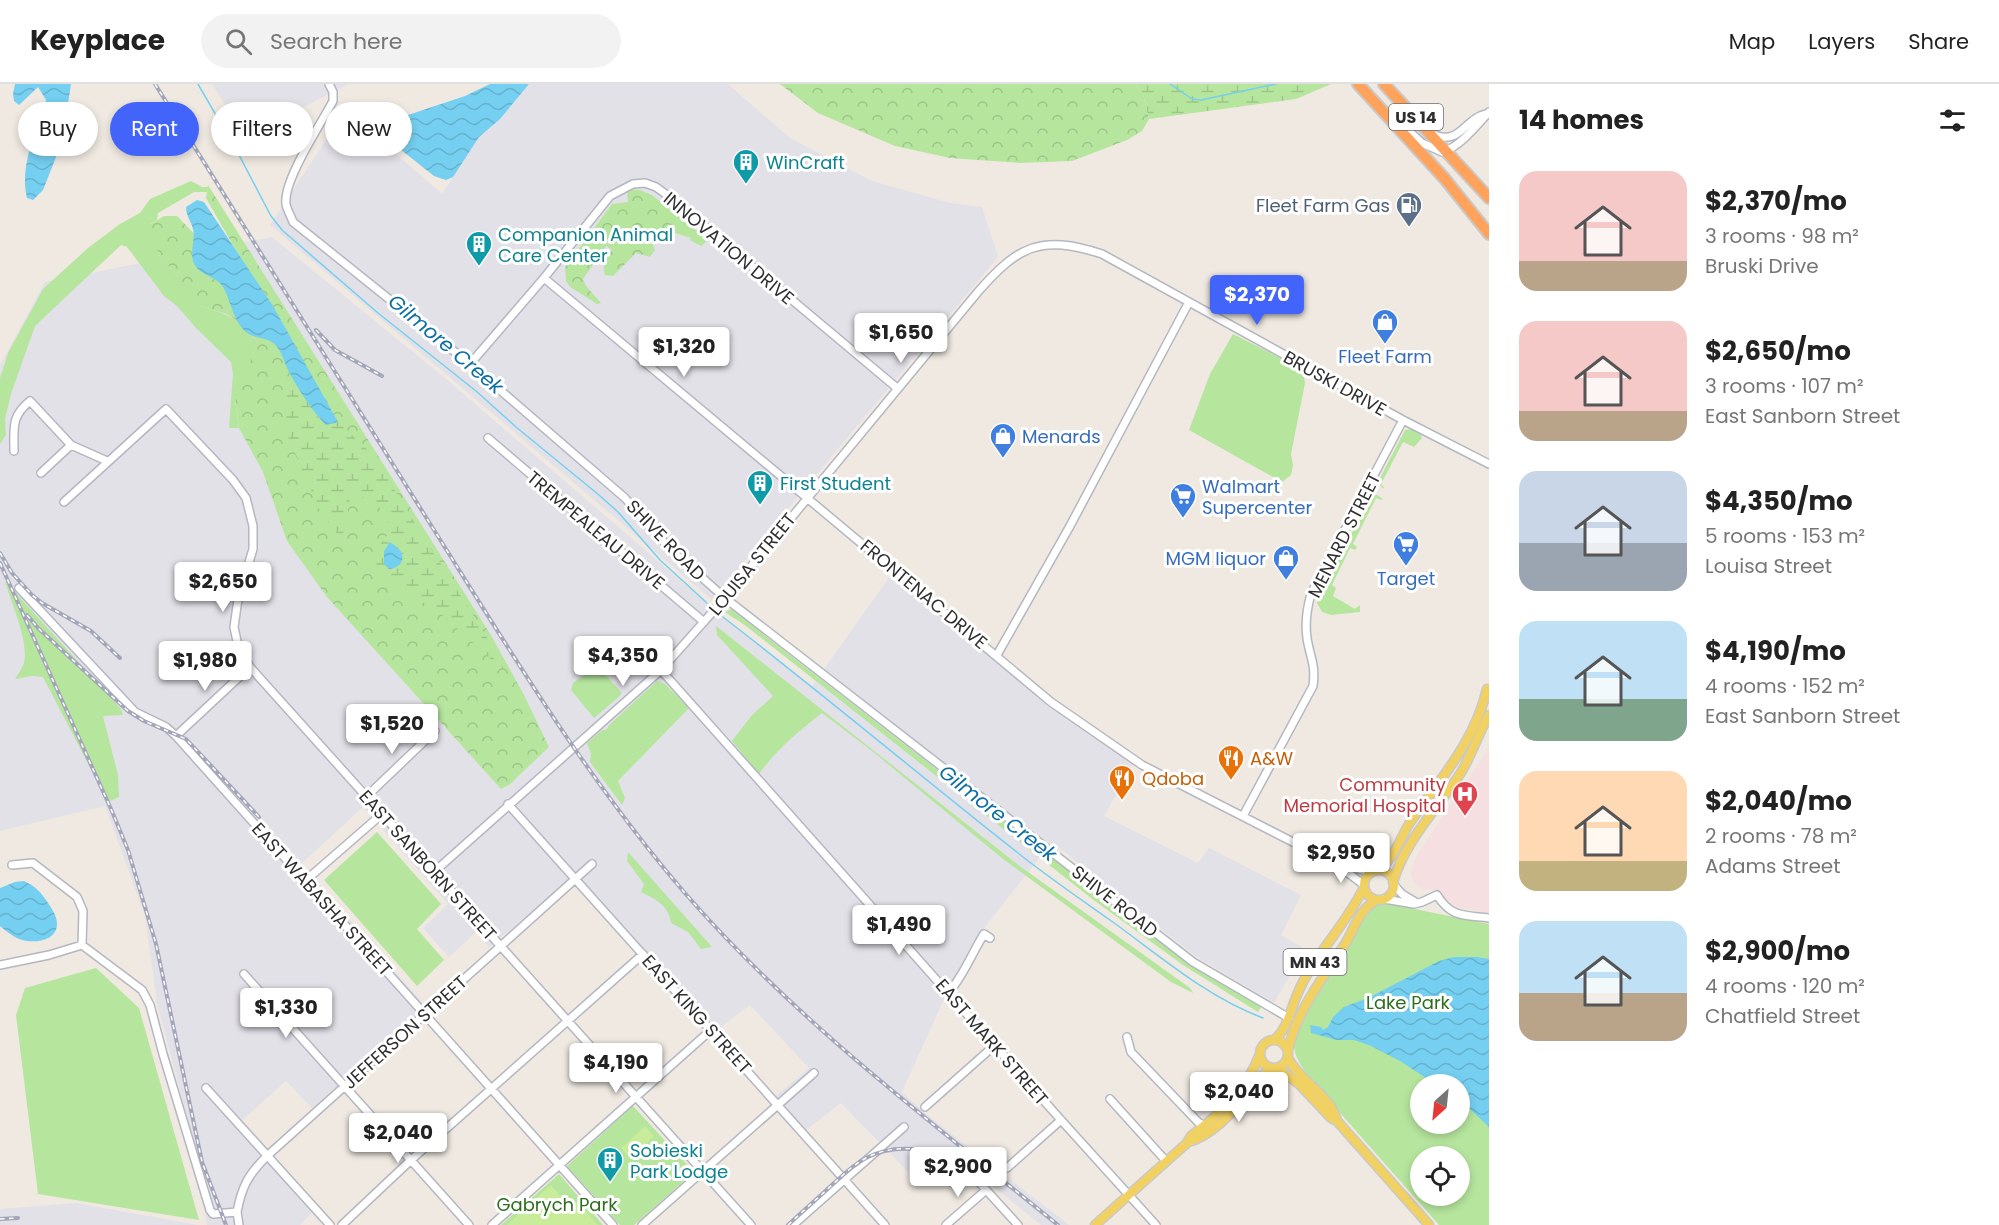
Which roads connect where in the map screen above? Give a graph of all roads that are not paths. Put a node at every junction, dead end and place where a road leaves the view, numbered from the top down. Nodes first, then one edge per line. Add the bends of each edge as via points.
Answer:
1 (329, 84) edge
2 (1358, 84) edge
3 (1384, 84) edge
4 (1488, 113) edge
5 (1388, 115) junction
6 (1432, 135) junction
7 (1446, 151) junction
8 (1489, 198) edge
9 (1489, 234) edge
10 (1016, 254) joint
11 (544, 278) junction
12 (1190, 302) junction
13 (470, 364) junction
14 (897, 388) junction
15 (1403, 420) junction
16 (488, 438) dead end
17 (71, 445) junction
18 (14, 451) dead end
19 (107, 461) junction
20 (1489, 464) edge
21 (41, 473) dead end
22 (807, 497) junction
23 (64, 502) dead end
24 (19, 588) dead end
25 (725, 598) junction
26 (704, 622) junction
27 (997, 655) junction
28 (250, 667) junction
29 (661, 670) junction
30 (1488, 687) edge
31 (1489, 715) edge
32 (435, 731) dead end
33 (176, 736) junction
34 (366, 797) junction
35 (508, 804) junction
36 (382, 814) junction
37 (1243, 816) junction
38 (592, 864) dead end
39 (1336, 864) junction
40 (12, 865) dead end
41 (1374, 871) junction
42 (434, 872) junction
43 (576, 880) junction
44 (305, 881) junction
45 (1394, 884) junction
46 (1364, 886) junction
47 (1380, 900) junction
48 (1417, 903) junction
49 (1489, 918) edge
50 (990, 938) dead end
51 (82, 945) junction
52 (501, 946) junction
53 (643, 954) junction
54 (0, 965) edge
55 (244, 974) dead end
56 (948, 993) junction
57 (424, 1014) junction
58 (1289, 1018) junction
59 (567, 1021) junction
60 (711, 1030) junction
61 (1126, 1037) dead end
62 (1274, 1040) junction
63 (995, 1045) junction
64 (1260, 1054) junction
65 (1288, 1054) junction
66 (1274, 1068) junction
67 (814, 1073) dead end
68 (346, 1087) junction
69 (206, 1088) dead end
70 (492, 1090) junction
71 (634, 1096) junction
72 (1110, 1099) dead end
73 (777, 1104) junction
74 (925, 1107) dead end
75 (1061, 1120) junction
76 (1337, 1121) junction
77 (1204, 1126) junction
78 (904, 1127) dead end
79 (1187, 1143) junction
80 (267, 1156) junction
81 (411, 1160) junction
82 (1166, 1161) junction
83 (559, 1164) junction
84 (1007, 1168) dead end
85 (968, 1170) dead end
86 (702, 1173) junction
87 (845, 1180) junction
88 (986, 1190) junction
89 (1128, 1194) junction
90 (237, 1212) junction
91 (239, 1225) edge
92 (330, 1225) edge
93 (342, 1225) edge
94 (469, 1225) edge
95 (492, 1225) edge
96 (613, 1225) edge
97 (642, 1225) edge
98 (750, 1225) edge
99 (793, 1225) edge
100 (885, 1225) edge
101 (946, 1225) edge
102 (1017, 1225) edge
103 (1095, 1225) edge
104 (1156, 1225) edge
105 (1429, 1225) edge

1 - 13 street, SHIVE ROAD via 333,101 287,193 286,204 293,222
2 - 5 highway, US 14
3 - 6 highway, US 14
4 - 6 street via 1453,137
4 - 7 street
5 - 7 street via 1429,148
5 - 9 highway, US 14
6 - 7 highway, US 14
7 - 8 highway, US 14
10 - 12 street, BRUSKI DRIVE via 1037,247 1076,246 1102,254
10 - 14 street, LOUISA STREET via 998,269
11 - 13 street, INNOVATION DRIVE
11 - 14 street, INNOVATION DRIVE via 610,196 633,184 645,183 670,198
11 - 22 street, FRONTENAC DRIVE
12 - 15 street, BRUSKI DRIVE
12 - 27 street
13 - 25 street, SHIVE ROAD via 625,498 671,550
14 - 22 street, LOUISA STREET
15 - 20 street, BRUSKI DRIVE
15 - 37 street, MENARD STREET via 1311,594 1306,637 1315,670 1313,686
16 - 26 street, TREMPEALEAU DRIVE
17 - 18 street via 30,401 19,410
17 - 19 street
17 - 21 street
19 - 23 street, EAST SANBORN STREET
19 - 28 street, EAST SANBORN STREET via 166,409 246,498 253,526 253,549 234,627 238,646
22 - 25 street, LOUISA STREET
22 - 27 street, FRONTENAC DRIVE
24 - 33 street, EAST WABASHA STREET via 135,712
25 - 26 street, LOUISA STREET
25 - 58 street, SHIVE ROAD via 1193,962
26 - 29 street, LOUISA STREET
27 - 37 street, FRONTENAC DRIVE via 1051,702 1142,765
28 - 33 street
28 - 34 street, EAST SANBORN STREET
29 - 35 street, LOUISA STREET
29 - 56 street, EAST MARK STREET
30 - 41 main road, MN 43 via 1465,746 1410,823 1390,859
31 - 45 main road, MN 43 via 1460,774 1403,856
32 - 34 street
33 - 44 street, EAST WABASHA STREET
34 - 36 street, EAST SANBORN STREET
35 - 42 street, LOUISA STREET
35 - 43 street, EAST KING STREET
36 - 42 street, EAST SANBORN STREET
36 - 44 street
37 - 39 street, FRONTENAC DRIVE
38 - 43 street, JEFFERSON STREET
39 - 41 street, FRONTENAC DRIVE
39 - 46 street, FRONTENAC DRIVE
40 - 51 street via 33,863 77,897 83,911
41 - 45 main road via 1387,873
41 - 46 main road, MN 43
42 - 52 street, EAST SANBORN STREET
43 - 52 street, JEFFERSON STREET
43 - 53 street, EAST KING STREET
44 - 57 street, EAST WABASHA STREET
45 - 47 main road, MN 43 via 1391,894
45 - 48 street
46 - 47 main road via 1368,896
46 - 58 main road, MN 43 via 1348,917 1307,973
47 - 48 street
47 - 65 main road, MN 43 via 1363,910 1317,984 1295,1026
48 - 49 street via 1437,895 1454,913
50 - 56 street via 984,934
51 - 54 street
51 - 90 street via 142,990 150,1005 210,1210 213,1214
52 - 57 street, JEFFERSON STREET
52 - 59 street, EAST SANBORN STREET
53 - 59 street
53 - 60 street, EAST KING STREET
55 - 68 street
56 - 63 street, EAST MARK STREET
57 - 68 street, JEFFERSON STREET
57 - 70 street, EAST WABASHA STREET
58 - 62 main road, MN 43
59 - 70 street
59 - 71 street, EAST SANBORN STREET
60 - 71 street
60 - 73 street, EAST KING STREET
61 - 77 street via 1131,1052
62 - 64 main road, MN 43 via 1263,1045
62 - 65 main road via 1282,1043
63 - 74 street
63 - 75 street, EAST MARK STREET
64 - 66 main road via 1263,1063
64 - 77 main road via 1237,1097
65 - 66 main road, MN 43 via 1284,1065
65 - 76 main road via 1295,1069 1323,1097
66 - 76 main road via 1300,1085
66 - 79 main road via 1260,1077 1221,1122
67 - 73 street
68 - 80 street, JEFFERSON STREET
68 - 81 street
69 - 80 street
70 - 81 street
70 - 83 street, EAST WABASHA STREET
71 - 83 street
71 - 86 street, EAST SANBORN STREET
72 - 82 street
73 - 86 street
73 - 87 street, EAST KING STREET
75 - 84 street
75 - 89 street, EAST MARK STREET
76 - 105 main road
77 - 79 main road
78 - 87 street
79 - 82 main road
80 - 90 street, JEFFERSON STREET via 251,1172 241,1191
80 - 92 street
81 - 93 street
81 - 94 street
82 - 89 main road
83 - 95 street
83 - 96 street, EAST WABASHA STREET
85 - 88 street
86 - 97 street
86 - 98 street, EAST SANBORN STREET
87 - 99 street
87 - 100 street, EAST KING STREET
88 - 101 street
88 - 102 street
89 - 103 main road
89 - 104 street, EAST MARK STREET
90 - 91 street

